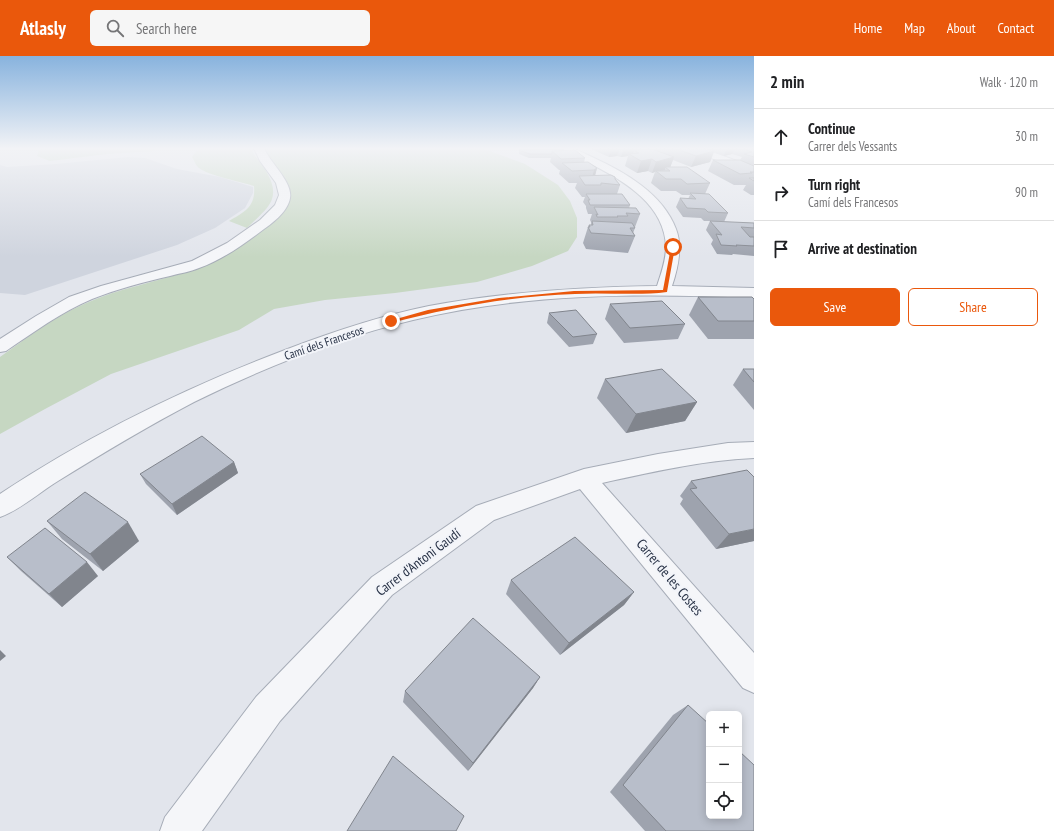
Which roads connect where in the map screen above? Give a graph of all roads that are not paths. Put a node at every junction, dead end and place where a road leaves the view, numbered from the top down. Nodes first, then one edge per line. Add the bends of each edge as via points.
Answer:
1 (283, 184) edge
2 (631, 184) edge
3 (665, 291) junction
4 (754, 293) edge
5 (0, 347) edge
6 (754, 450) edge
7 (584, 478) junction
8 (0, 507) edge
9 (754, 677) edge
10 (179, 831) edge

1 - 5 street via 285,196 279,208 267,221 216,256 195,265 84,296
2 - 3 street via 647,196 666,221 673,247
3 - 4 street, Camí dels Francesos
3 - 8 street, Camí dels Francesos via 574,292 499,300 428,312 333,339 244,372 153,415 29,486
6 - 7 street, Carrer d'Antoni Gaudí via 728,451 658,462
7 - 9 street, Carrer de les Costes
7 - 10 street, Carrer d'Antoni Gaudí via 485,513 382,586 268,710

